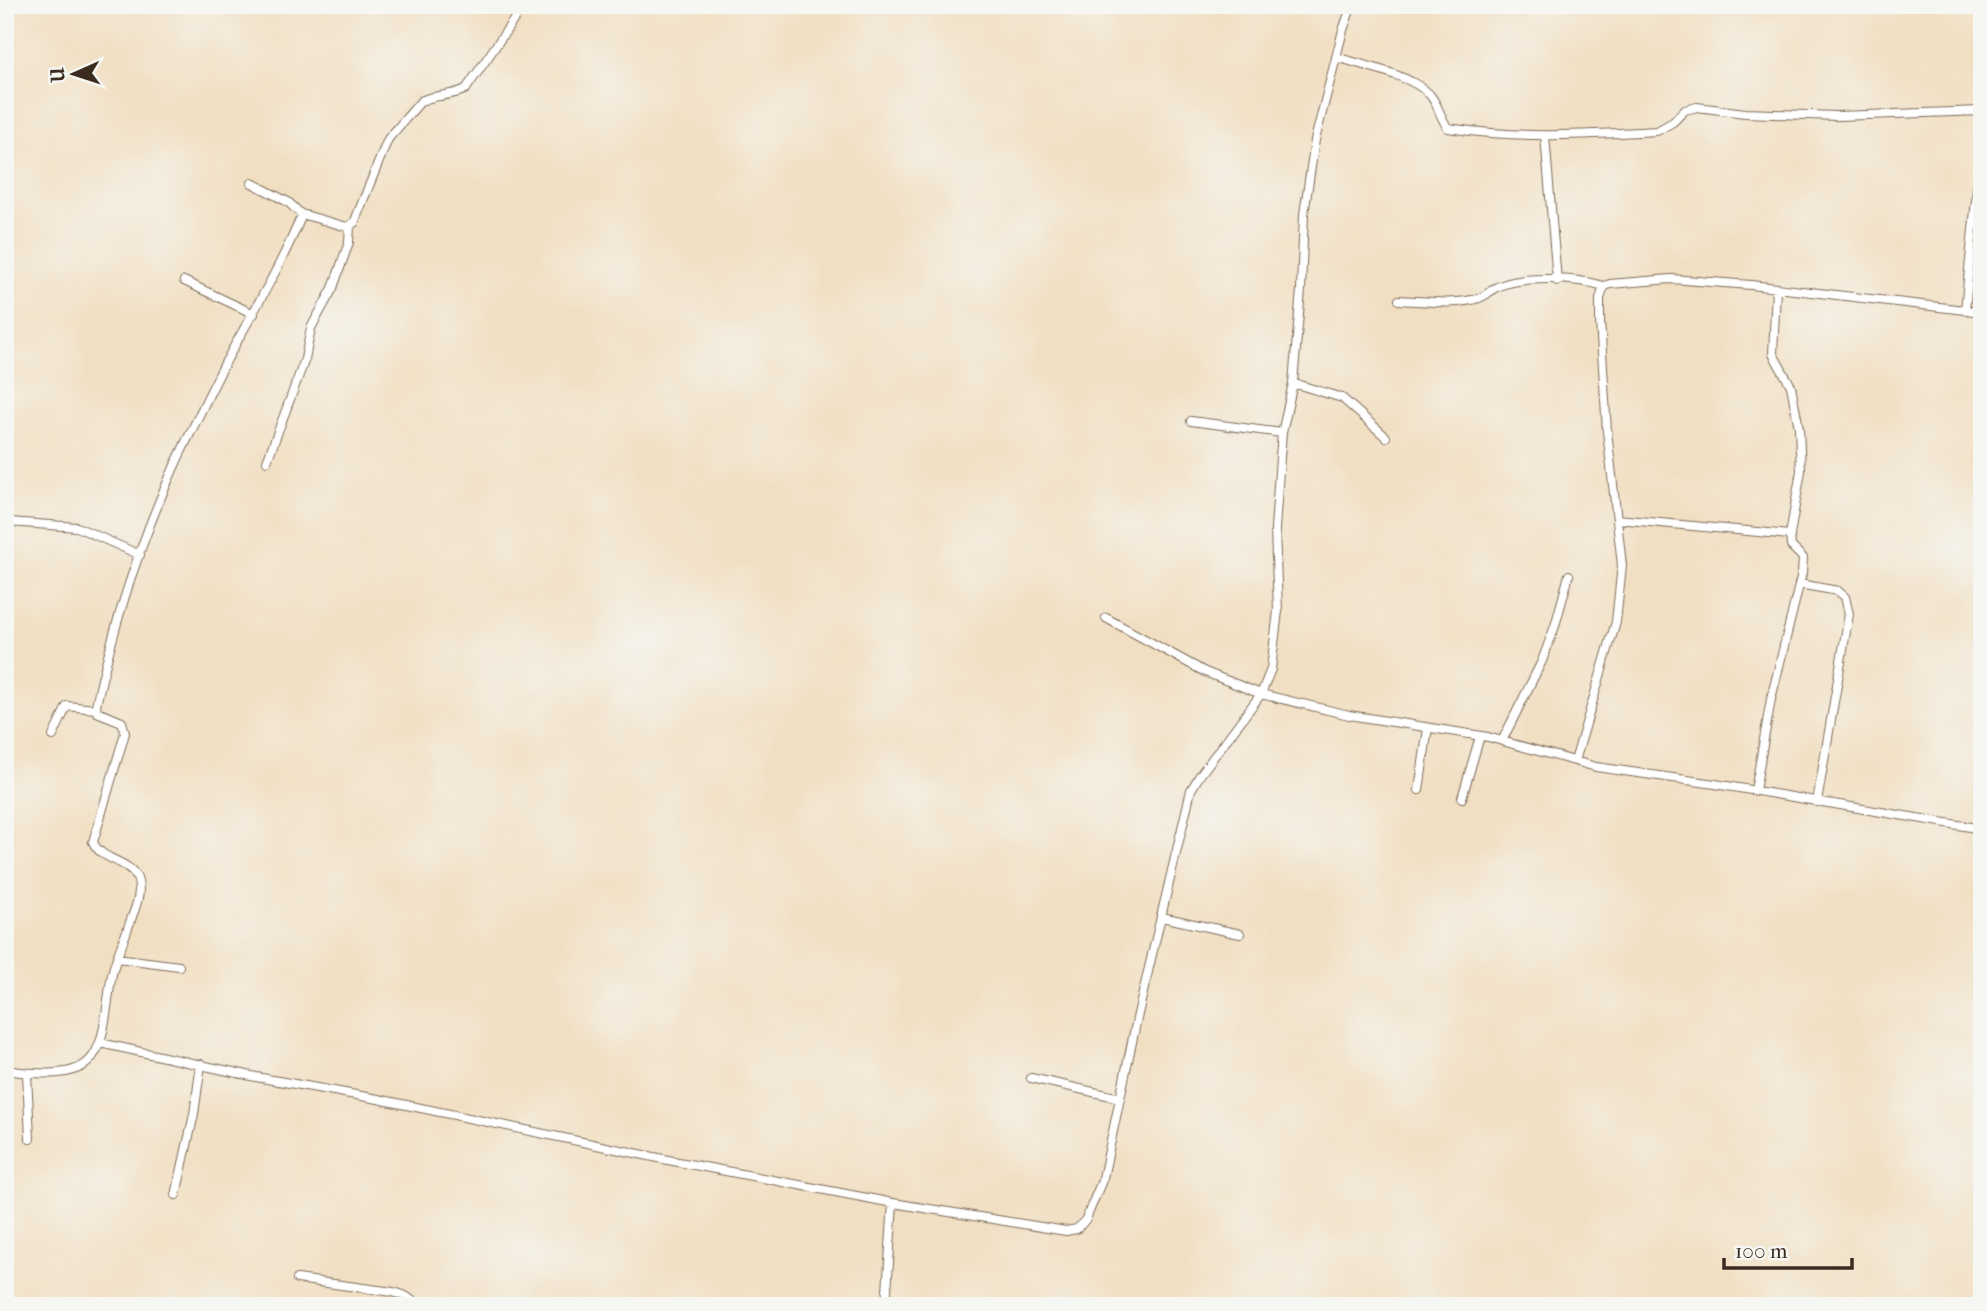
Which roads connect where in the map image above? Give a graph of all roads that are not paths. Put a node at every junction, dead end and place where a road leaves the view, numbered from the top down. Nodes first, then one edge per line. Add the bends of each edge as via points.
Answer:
1 (524, 5) edge
2 (1348, 6) edge
3 (1336, 57) junction
4 (1982, 111) edge
5 (1545, 136) junction
6 (1982, 139) edge
7 (252, 183) dead end
8 (303, 216) junction
9 (350, 226) junction
10 (184, 281) dead end
11 (1557, 281) junction
12 (1604, 286) junction
13 (1776, 288) junction
14 (1399, 300) dead end
15 (1965, 310) junction
16 (1982, 312) edge
17 (254, 314) junction
18 (1293, 383) junction
19 (1191, 421) dead end
20 (1282, 433) junction
21 (1386, 436) dead end
22 (267, 461) dead end
23 (1617, 519) junction
24 (5, 524) edge
25 (1790, 535) junction
26 (140, 555) junction
27 (1569, 575) dead end
28 (1799, 584) junction
29 (1105, 618) dead end
30 (1261, 694) junction
31 (95, 709) junction
32 (1428, 728) junction
33 (53, 736) dead end
34 (1480, 736) junction
35 (1502, 741) junction
36 (1575, 761) junction
37 (1419, 790) dead end
38 (1755, 791) junction
39 (1462, 798) dead end
40 (1817, 802) junction
41 (1982, 829) edge
42 (1162, 917) junction
43 (1240, 934) dead end
44 (117, 958) junction
45 (179, 966) dead end
46 (100, 1043) junction
47 (201, 1064) junction
48 (5, 1070) edge
49 (27, 1073) junction
50 (1031, 1078) dead end
51 (1120, 1098) junction
52 (30, 1139) dead end
53 (176, 1195) dead end
54 (893, 1203) junction
55 (297, 1279) dead end
56 (416, 1306) edge
57 (886, 1306) edge

1 - 9 street via 466,89 421,101 388,139
2 - 3 street
3 - 5 street via 1423,88 1448,128
3 - 18 street via 1315,140 1304,214
4 - 5 street via 1837,116 1697,107 1685,110 1657,131
5 - 11 street
6 - 15 street
7 - 8 street via 288,202
8 - 9 street
8 - 17 street
9 - 22 street via 333,288 311,328 305,359
10 - 17 street
11 - 12 street
11 - 14 street via 1522,281 1497,287 1479,299
12 - 13 street via 1671,279
12 - 23 street via 1600,321
13 - 15 street
13 - 25 street via 1773,354 1791,386 1799,428 1801,471
15 - 16 street
17 - 26 street via 184,447
18 - 20 street
18 - 21 street via 1342,398
19 - 20 street
20 - 30 street via 1275,529 1278,611 1271,669
23 - 25 street
23 - 36 street via 1622,565 1616,622
24 - 26 street via 77,527
25 - 28 street via 1791,546 1803,558
26 - 31 street
27 - 35 street via 1542,661
28 - 38 street
28 - 40 street via 1838,592 1846,597 1849,614
29 - 30 street via 1205,672
30 - 32 street
30 - 42 street via 1191,790
31 - 33 street via 67,706
31 - 44 street via 122,722 125,733 93,842 100,853 132,871 137,880 137,903
32 - 34 street
32 - 37 street
34 - 35 street
34 - 39 street
35 - 36 street
36 - 38 street
38 - 40 street
40 - 41 street
42 - 43 street
42 - 51 street
44 - 45 street
44 - 46 street
46 - 47 street
46 - 49 street via 80,1068
47 - 53 street
47 - 54 street
48 - 49 street
49 - 52 street
50 - 51 street
51 - 54 street via 1103,1178 1077,1229
54 - 57 street
55 - 56 street via 403,1294

